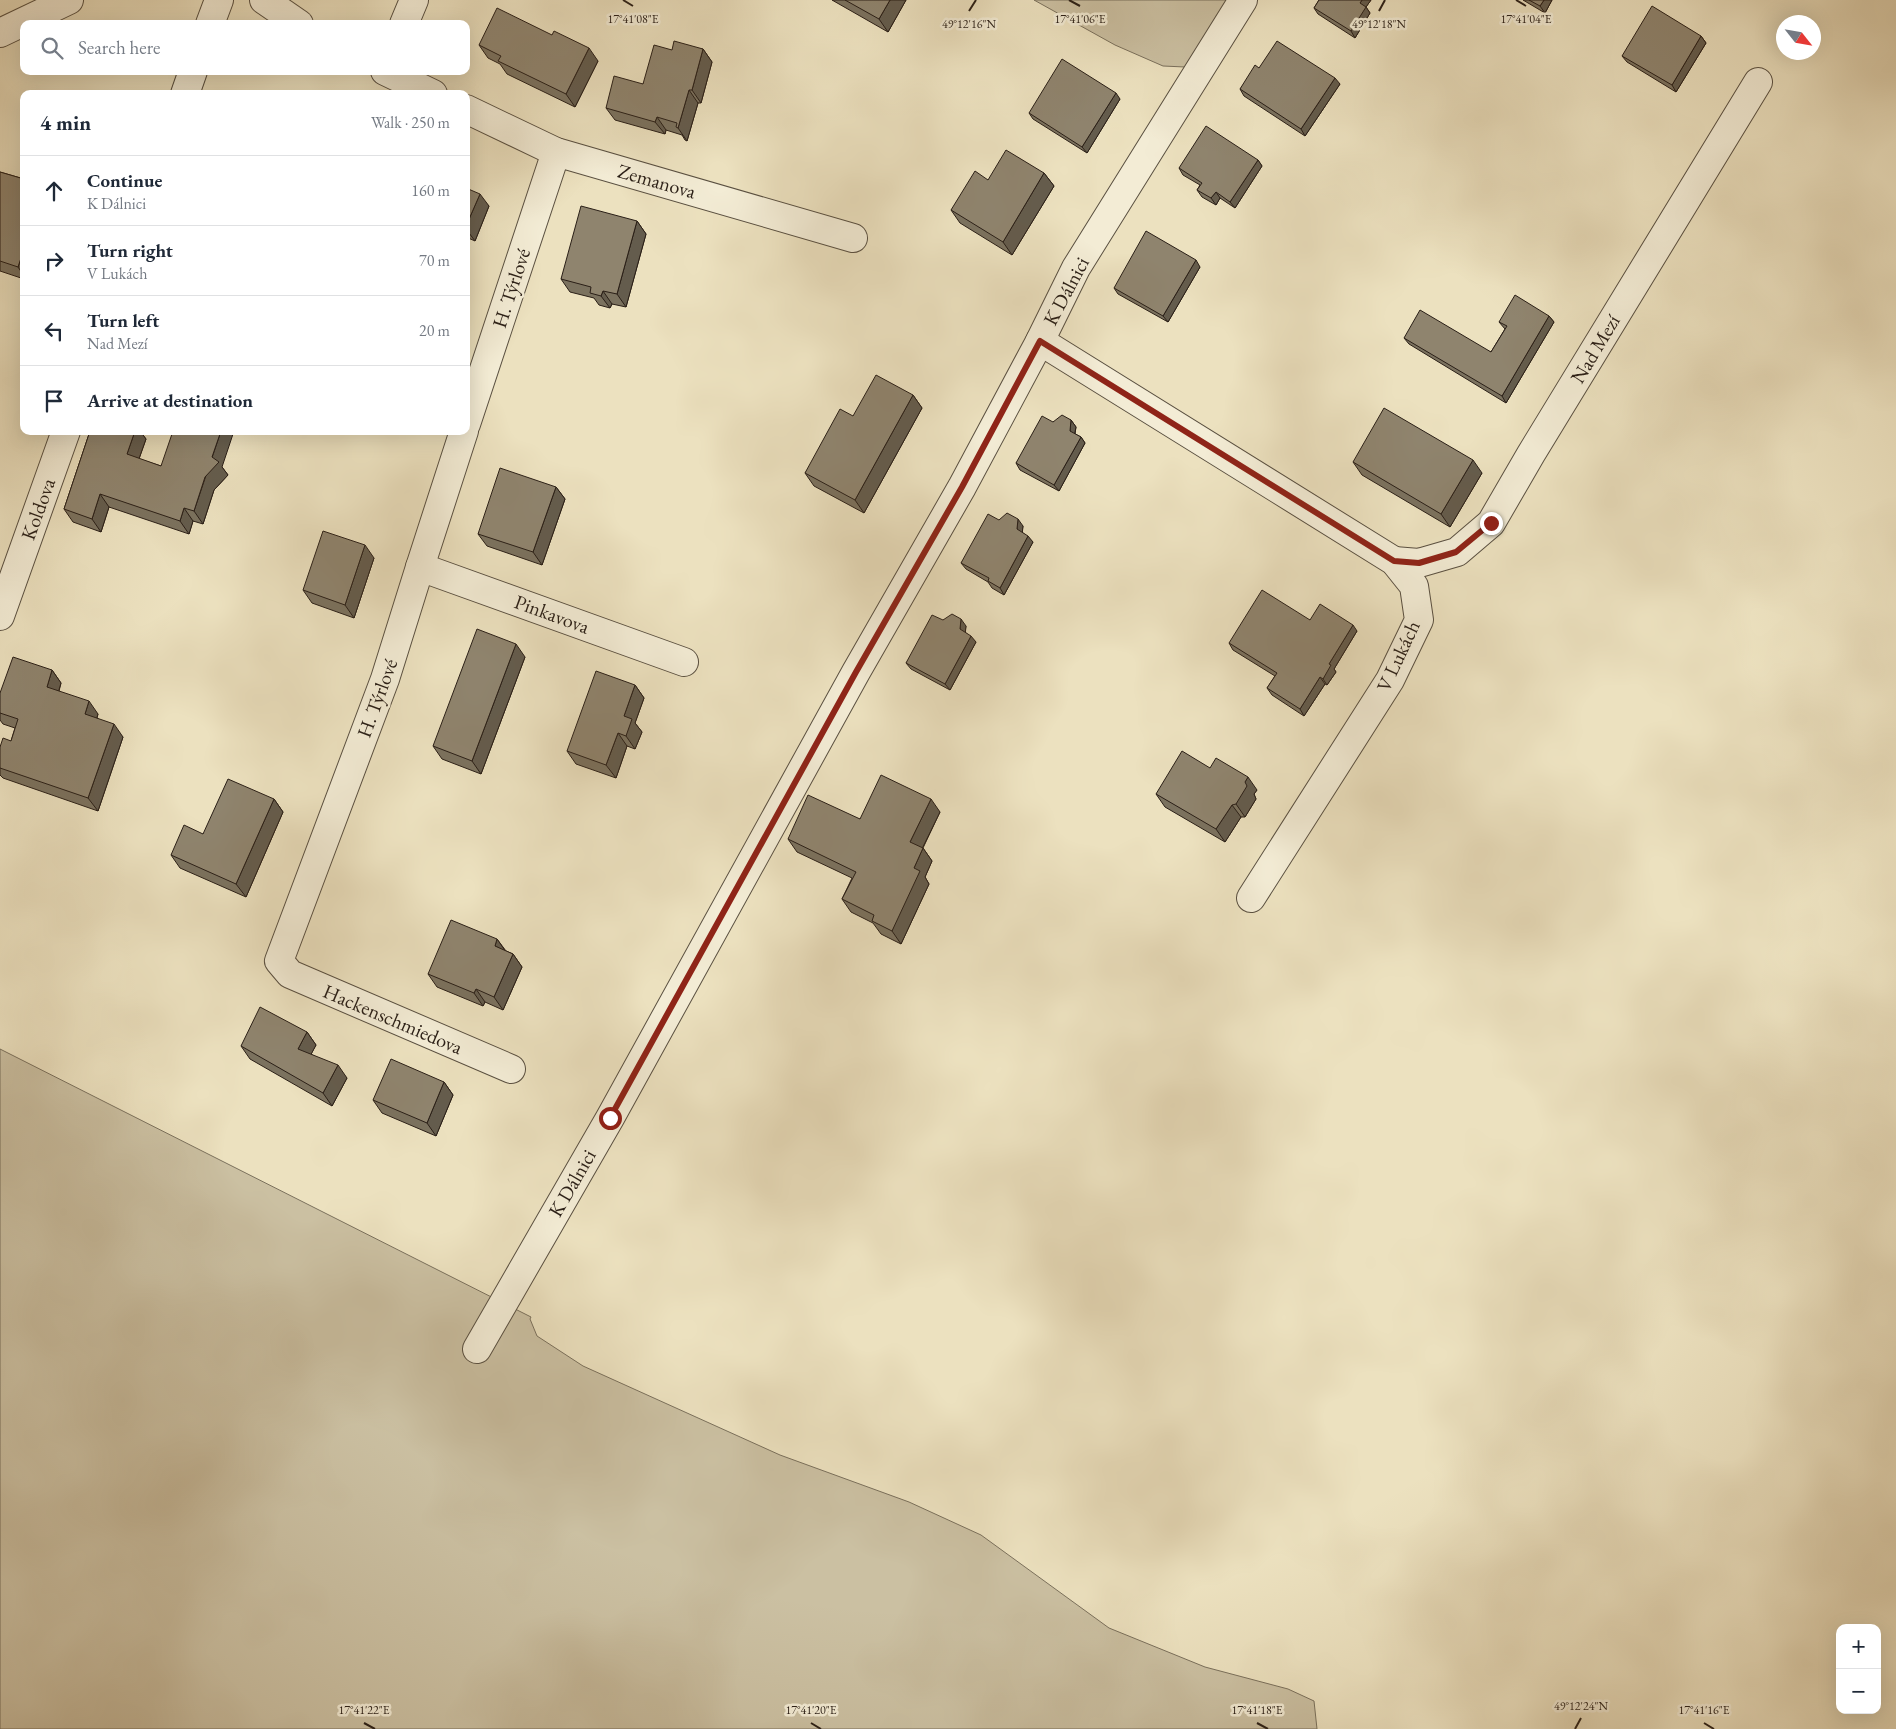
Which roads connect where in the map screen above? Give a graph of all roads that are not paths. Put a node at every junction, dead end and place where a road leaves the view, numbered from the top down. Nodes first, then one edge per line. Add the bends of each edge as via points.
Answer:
1 (69, 0) edge
2 (219, 0) edge
3 (264, 0) edge
4 (414, 0) edge
5 (1243, 0) edge
6 (27, 20) edge
7 (212, 20) edge
8 (293, 20) edge
9 (406, 20) edge
10 (20, 23) edge
11 (0, 33) edge
12 (192, 75) edge
13 (393, 75) edge
14 (1758, 82) dead end
15 (186, 90) edge
16 (425, 90) edge
17 (470, 112) edge
18 (556, 152) junction
19 (854, 238) dead end
20 (1040, 341) junction
21 (470, 412) edge
22 (65, 435) edge
23 (463, 435) edge
24 (1394, 561) junction
25 (420, 567) junction
26 (0, 616) edge
27 (684, 662) dead end
28 (1251, 898) dead end
29 (279, 961) joint
30 (511, 1070) dead end
31 (477, 1349) dead end

1 - 6 street
2 - 7 street
3 - 8 street
4 - 9 street
5 - 20 street, K Dálnici via 1076,268
10 - 11 street
12 - 15 street
13 - 16 street
14 - 24 street, Nad Mezí via 1491,523 1456,552 1419,563
17 - 18 street, Zemanova
18 - 19 street, Zemanova
18 - 21 street, H. Týrlové
20 - 24 street, V Lukách
20 - 31 street, K Dálnici via 610,1118
22 - 26 street, Koldova
23 - 25 street, H. Týrlové
24 - 28 street, V Lukách via 1414,586 1419,620 1390,680
25 - 27 street, Pinkavova
25 - 29 street, H. Týrlové via 386,679
29 - 30 street, Hackenschmiedova via 290,974

